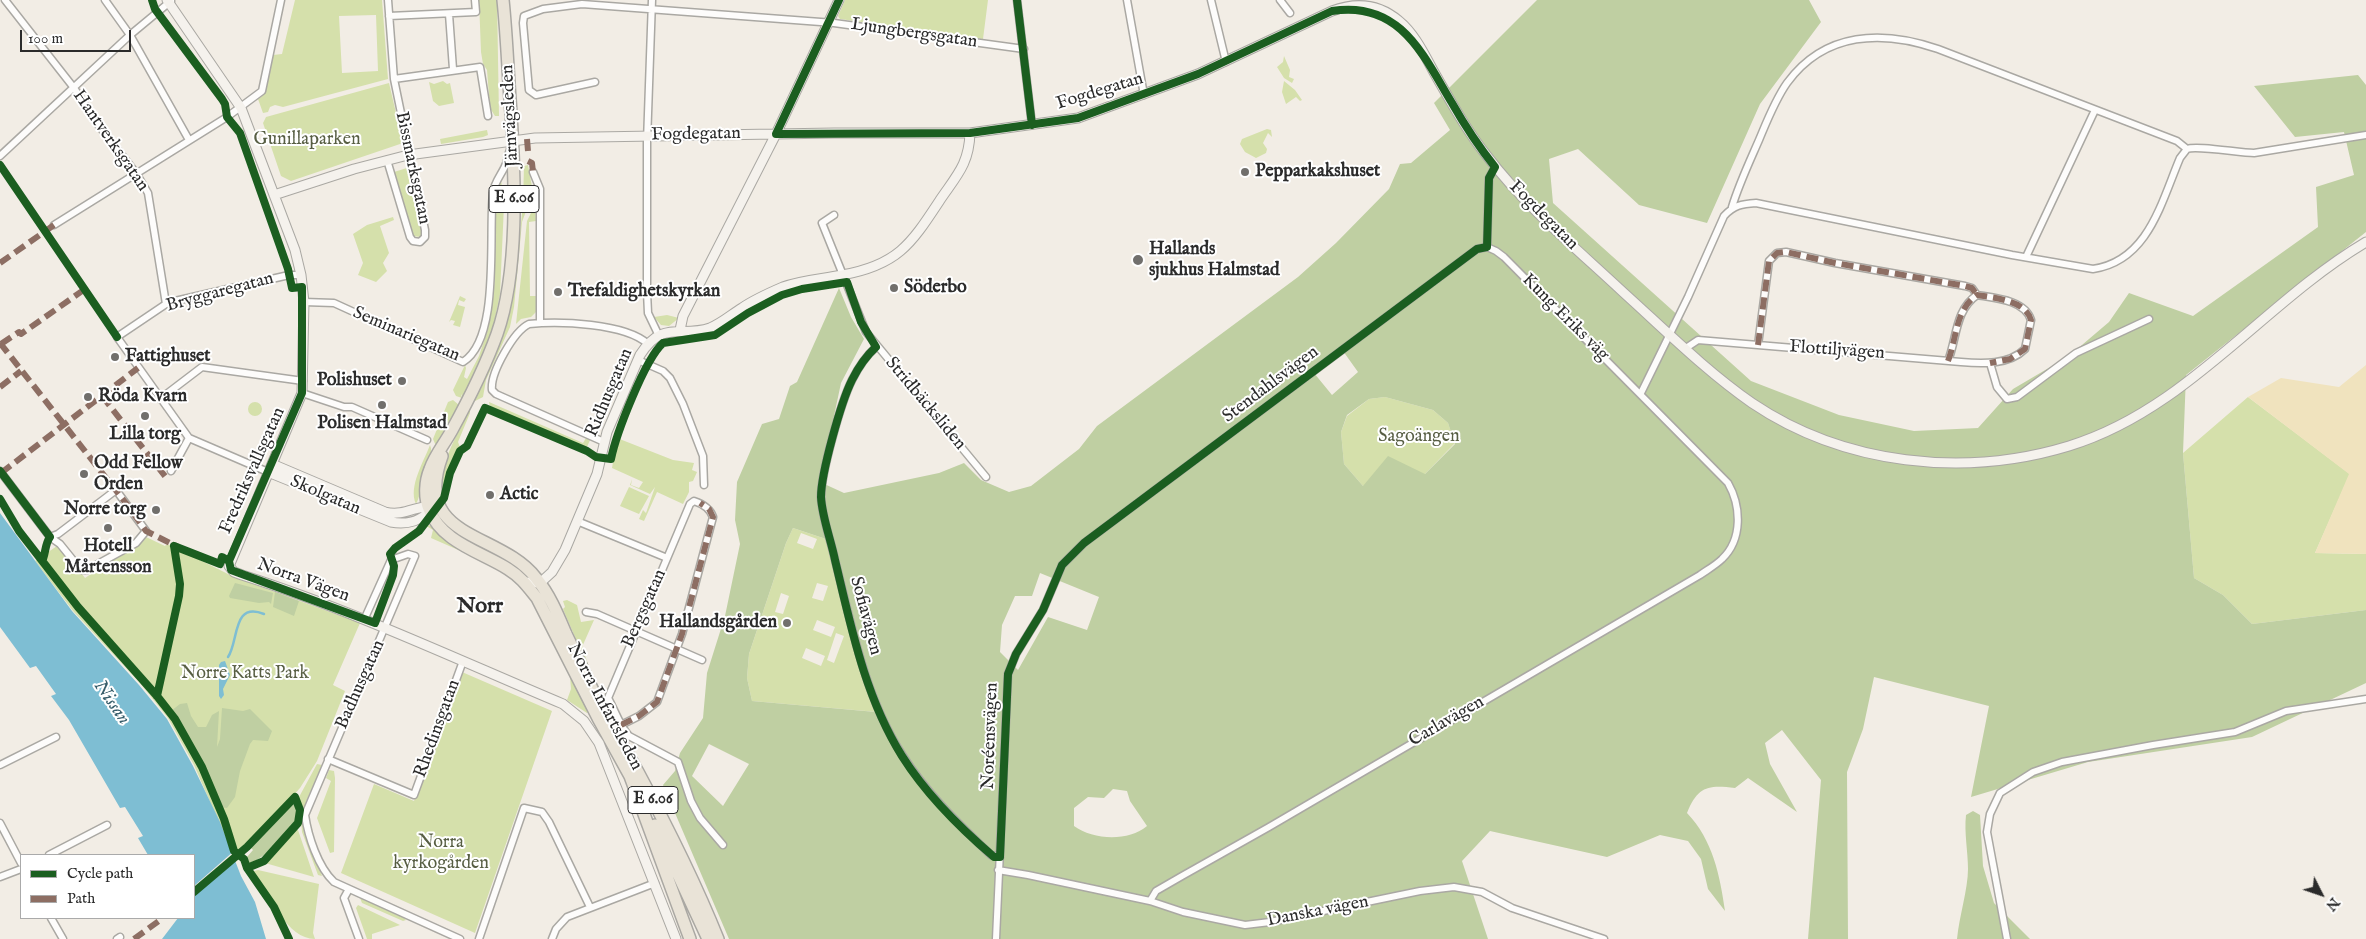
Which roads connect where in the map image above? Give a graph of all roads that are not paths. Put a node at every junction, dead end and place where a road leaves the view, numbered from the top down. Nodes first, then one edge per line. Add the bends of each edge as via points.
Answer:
1 (5, 0) edge
2 (105, 0) edge
3 (281, 0) edge
4 (388, 0) edge
5 (475, 0) edge
6 (503, 0) edge
7 (652, 0) edge
8 (839, 0) edge
9 (1017, 0) edge
10 (1127, 0) edge
11 (1210, 0) edge
12 (1280, 0) edge
13 (170, 1) edge
14 (582, 2) edge
15 (0, 6) edge
16 (652, 9) junction
17 (449, 14) junction
18 (1290, 14) dead end
19 (389, 16) junction
20 (828, 24) junction
21 (130, 35) junction
22 (1024, 49) junction
23 (1226, 62) junction
24 (453, 69) junction
25 (394, 79) junction
26 (595, 82) dead end
27 (74, 88) junction
28 (1144, 95) junction
29 (241, 108) junction
30 (2095, 110) junction
31 (488, 116) dead end
32 (1032, 125) junction
33 (970, 133) junction
34 (776, 134) junction
35 (2366, 135) edge
36 (647, 136) junction
37 (189, 140) junction
38 (512, 144) junction
39 (2187, 149) junction
40 (408, 155) junction
41 (0, 156) edge
42 (387, 160) junction
43 (1495, 167) junction
44 (533, 172) dead end
45 (136, 173) junction
46 (274, 195) junction
47 (1732, 207) junction
48 (834, 215) dead end
49 (54, 225) dead end
50 (2366, 242) edge
51 (1487, 248) junction
52 (2026, 257) junction
53 (301, 275) junction
54 (843, 275) junction
55 (1977, 295) junction
56 (304, 302) junction
57 (166, 304) junction
58 (2149, 319) dead end
59 (540, 323) junction
60 (680, 330) junction
61 (1670, 334) junction
62 (659, 336) junction
63 (648, 344) junction
64 (1758, 344) junction
65 (876, 347) junction
66 (1686, 348) junction
67 (638, 360) junction
68 (1948, 361) junction
69 (1990, 363) junction
70 (304, 381) junction
71 (302, 393) junction
72 (1640, 393) junction
73 (160, 399) junction
74 (451, 431) junction
75 (189, 438) junction
76 (427, 440) dead end
77 (604, 442) junction
78 (270, 468) junction
79 (171, 470) dead end
80 (0, 471) edge
81 (986, 477) dead end
82 (704, 485) dead end
83 (436, 495) junction
84 (430, 508) junction
85 (444, 516) junction
86 (577, 521) junction
87 (1735, 535) joint
88 (50, 537) junction
89 (667, 558) junction
90 (229, 561) joint
91 (524, 582) junction
92 (540, 583) junction
93 (537, 598) junction
94 (586, 612) dead end
95 (364, 620) junction
96 (1036, 623) joint
97 (386, 628) junction
98 (635, 631) junction
99 (677, 649) junction
100 (702, 660) dead end
101 (463, 661) junction
102 (2366, 699) edge
103 (621, 725) junction
104 (56, 737) dead end
105 (328, 759) junction
106 (0, 765) edge
107 (630, 776) junction
108 (0, 823) edge
109 (107, 825) dead end
110 (723, 845) dead end
111 (51, 854) edge
112 (1000, 857) junction
113 (20, 861) edge
114 (20, 869) edge
115 (998, 870) junction
116 (0, 877) edge
117 (655, 883) junction
118 (349, 888) junction
119 (1150, 901) junction
120 (590, 907) junction
121 (52, 919) edge
122 (63, 939) edge
123 (359, 939) edge
124 (460, 939) edge
125 (479, 939) edge
126 (552, 939) edge
127 (676, 939) edge
128 (690, 939) edge
129 (708, 939) edge
130 (718, 939) edge
131 (996, 939) edge
132 (1604, 939) edge
133 (2007, 939) edge

1 - 15 street
1 - 27 street, Hantverksgatan
2 - 21 street
3 - 29 street via 262,91
4 - 19 street, Bissmarksgatan
5 - 17 street via 476,12
6 - 38 highway, Järnvägsleden / E 6.06
7 - 16 street
8 - 20 street
9 - 22 street
10 - 28 street
11 - 23 street
12 - 18 street
13 - 21 street
13 - 29 street, Fredriksvallsgatan
14 - 16 street, Ljungbergsgatan
14 - 26 street, Ljungbergsgatan via 524,16 528,90 536,95
16 - 20 street, Ljungbergsgatan
16 - 36 street
17 - 19 street
17 - 24 street
19 - 25 street, Bissmarksgatan
20 - 22 street, Ljungbergsgatan
20 - 34 street
21 - 27 street
21 - 37 street
22 - 32 street
23 - 28 street, Fogdegatan
23 - 43 street, Fogdegatan via 1344,7 1380,9 1397,19 1412,34 1456,111
24 - 25 street
24 - 31 street via 480,67
25 - 40 street, Bissmarksgatan
27 - 41 street
27 - 45 street, Hantverksgatan
28 - 32 street, Fogdegatan via 1078,118
29 - 37 street
29 - 46 street, Fredriksvallsgatan
30 - 39 street via 2177,141
30 - 47 street via 1915,41 1867,37 1844,42 1806,62 1786,84 1764,127
30 - 52 street
32 - 33 street, Fogdegatan
33 - 34 street, Fogdegatan
33 - 54 street, Ridhusgatan via 966,161 913,240 889,260
34 - 36 street, Fogdegatan
34 - 60 street via 684,316
35 - 39 street via 2254,153 2197,147
36 - 38 street, Fogdegatan via 548,137
36 - 62 street via 648,313
37 - 45 street
38 - 40 street, Fogdegatan
38 - 56 street, Seminariegatan via 494,187 488,304 477,351 463,362 334,303
38 - 74 highway, Järnvägsleden / E 6.06 via 514,213 509,279 499,327
39 - 52 street via 2142,241 2128,256 2093,269
40 - 42 street, Fogdegatan
40 - 42 street, Bissmarksgatan via 425,230 423,240 418,242 410,237
42 - 46 street, Fogdegatan
43 - 51 street via 1489,178
43 - 61 street, Fogdegatan via 1523,199
44 - 59 street via 540,189
45 - 49 street
45 - 57 street, Hantverksgatan via 148,193 153,212
46 - 53 street, Fredriksvallsgatan
47 - 52 street via 1756,203
47 - 61 street via 1724,216
48 - 54 street, Stridbäcksliden via 822,223
50 - 66 street, Fogdegatan via 2310,282 2174,392 2138,415 2093,438 2017,459 1964,463 1911,461 1843,445 1794,426 1754,404
51 - 72 street, Kung Eriks väg via 1504,257
51 - 96 street, Stendahlsvägen via 1470,254 1084,543 1062,565
53 - 56 street, Fredriksvallsgatan
53 - 57 street, Bryggaregatan via 289,275
54 - 60 street, Ridhusgatan via 786,286 710,328
54 - 65 street, Stridbäcksliden via 861,322
55 - 64 street via 1972,288 1965,286 1777,252 1769,261
55 - 68 street via 1961,315
55 - 69 street via 2017,304 2031,320 2025,349 2010,359
56 - 70 street, Fredriksvallsgatan
57 - 73 street, Bryggaregatan via 117,337
58 - 69 street via 2076,353 2016,397 2007,400 1998,387
59 - 63 street via 602,327 630,333
59 - 77 street via 522,327 512,340 493,380 492,390
60 - 62 street, Ridhusgatan
61 - 66 street, Fogdegatan
61 - 72 street
62 - 63 street, Ridhusgatan
63 - 67 street, Ridhusgatan
64 - 66 street, Flottiljvägen via 1698,340
64 - 68 street, Flottiljvägen
65 - 81 street, Stridbäcksliden
65 - 112 street, Sofiavägen via 860,365 851,382 826,466 822,502 829,534 870,689 901,754 937,801 991,855
67 - 77 street, Ridhusgatan
67 - 82 street via 663,371 670,378 703,456
68 - 69 street, Flottiljvägen
70 - 71 street, Fredriksvallsgatan
70 - 73 street via 202,367
71 - 76 street via 344,407 352,406
71 - 78 street, Fredriksvallsgatan
72 - 87 street, Kung Eriks väg via 1728,483 1738,512
73 - 75 street
74 - 83 highway, Järnvägsleden / E 6.06 via 436,475
74 - 84 highway, Järnvägsleden / E 6.06 via 429,469 426,492
75 - 78 street, Skolgatan
75 - 79 street
77 - 86 street, Ridhusgatan via 596,474
78 - 84 street, Skolgatan via 391,522 412,522
78 - 90 street, Fredriksvallsgatan
80 - 88 street
83 - 84 street
83 - 85 highway, Järnvägsleden / E 6.06
84 - 85 street
84 - 91 highway, Norra Infartsleden / E 6.06 via 436,524 447,534
85 - 92 highway, Norra Infartsleden / E 6.06 via 463,531 517,560
86 - 89 street
86 - 92 street, Ridhusgatan via 555,568
87 - 119 street, Carlavägen via 1722,559 1700,575 1156,891
88 - 88 street via 116,490 146,531 136,543 86,570 81,570
89 - 98 street, Bergsgatan
89 - 99 street, Bergsgatan via 690,504 694,501 709,509 713,517
90 - 95 street, Norra Vägen via 234,572
91 - 92 street
91 - 93 highway, Norra Infartsleden / E 6.06
92 - 93 street
92 - 130 highway, Norra Infartsleden / E 6.06 via 605,714 652,798
93 - 107 highway, Norra Infartsleden / E 6.06
94 - 98 street
95 - 97 street, Norra Vägen
95 - 97 street, Badhusgatan via 391,560 408,554 415,556
96 - 112 street, Noréensvägen via 1016,654 1008,674
97 - 101 street, Norra Vägen
97 - 105 street, Badhusgatan
98 - 99 street
98 - 103 street, Bergsgatan via 608,698
99 - 100 street
99 - 103 street via 657,702
101 - 105 street, Rhedinsgatan via 414,795
101 - 117 street, Norra Vägen via 563,704 584,721 599,744
102 - 133 street via 2286,711 2235,732 2062,762 2033,772 2000,793 1990,814 1987,832
103 - 110 street via 629,736 678,762 696,809
104 - 106 street
105 - 118 street, Badhusgatan via 305,815 306,824 325,873 334,882
107 - 128 highway, Norra Infartsleden / E 6.06
107 - 129 highway
108 - 113 street
109 - 111 street
112 - 115 street, Noréensvägen
114 - 116 street
115 - 119 street, Danska vägen
115 - 131 street, Noréensvägen
117 - 120 street
117 - 127 street, Norra Vägen
118 - 123 street via 344,898
118 - 124 street, Badhusgatan
119 - 132 street, Danska vägen via 1183,912 1245,925 1454,887 1482,892 1512,908
120 - 125 street via 549,822 542,812 524,808
120 - 126 street via 567,917 556,928
121 - 122 street

